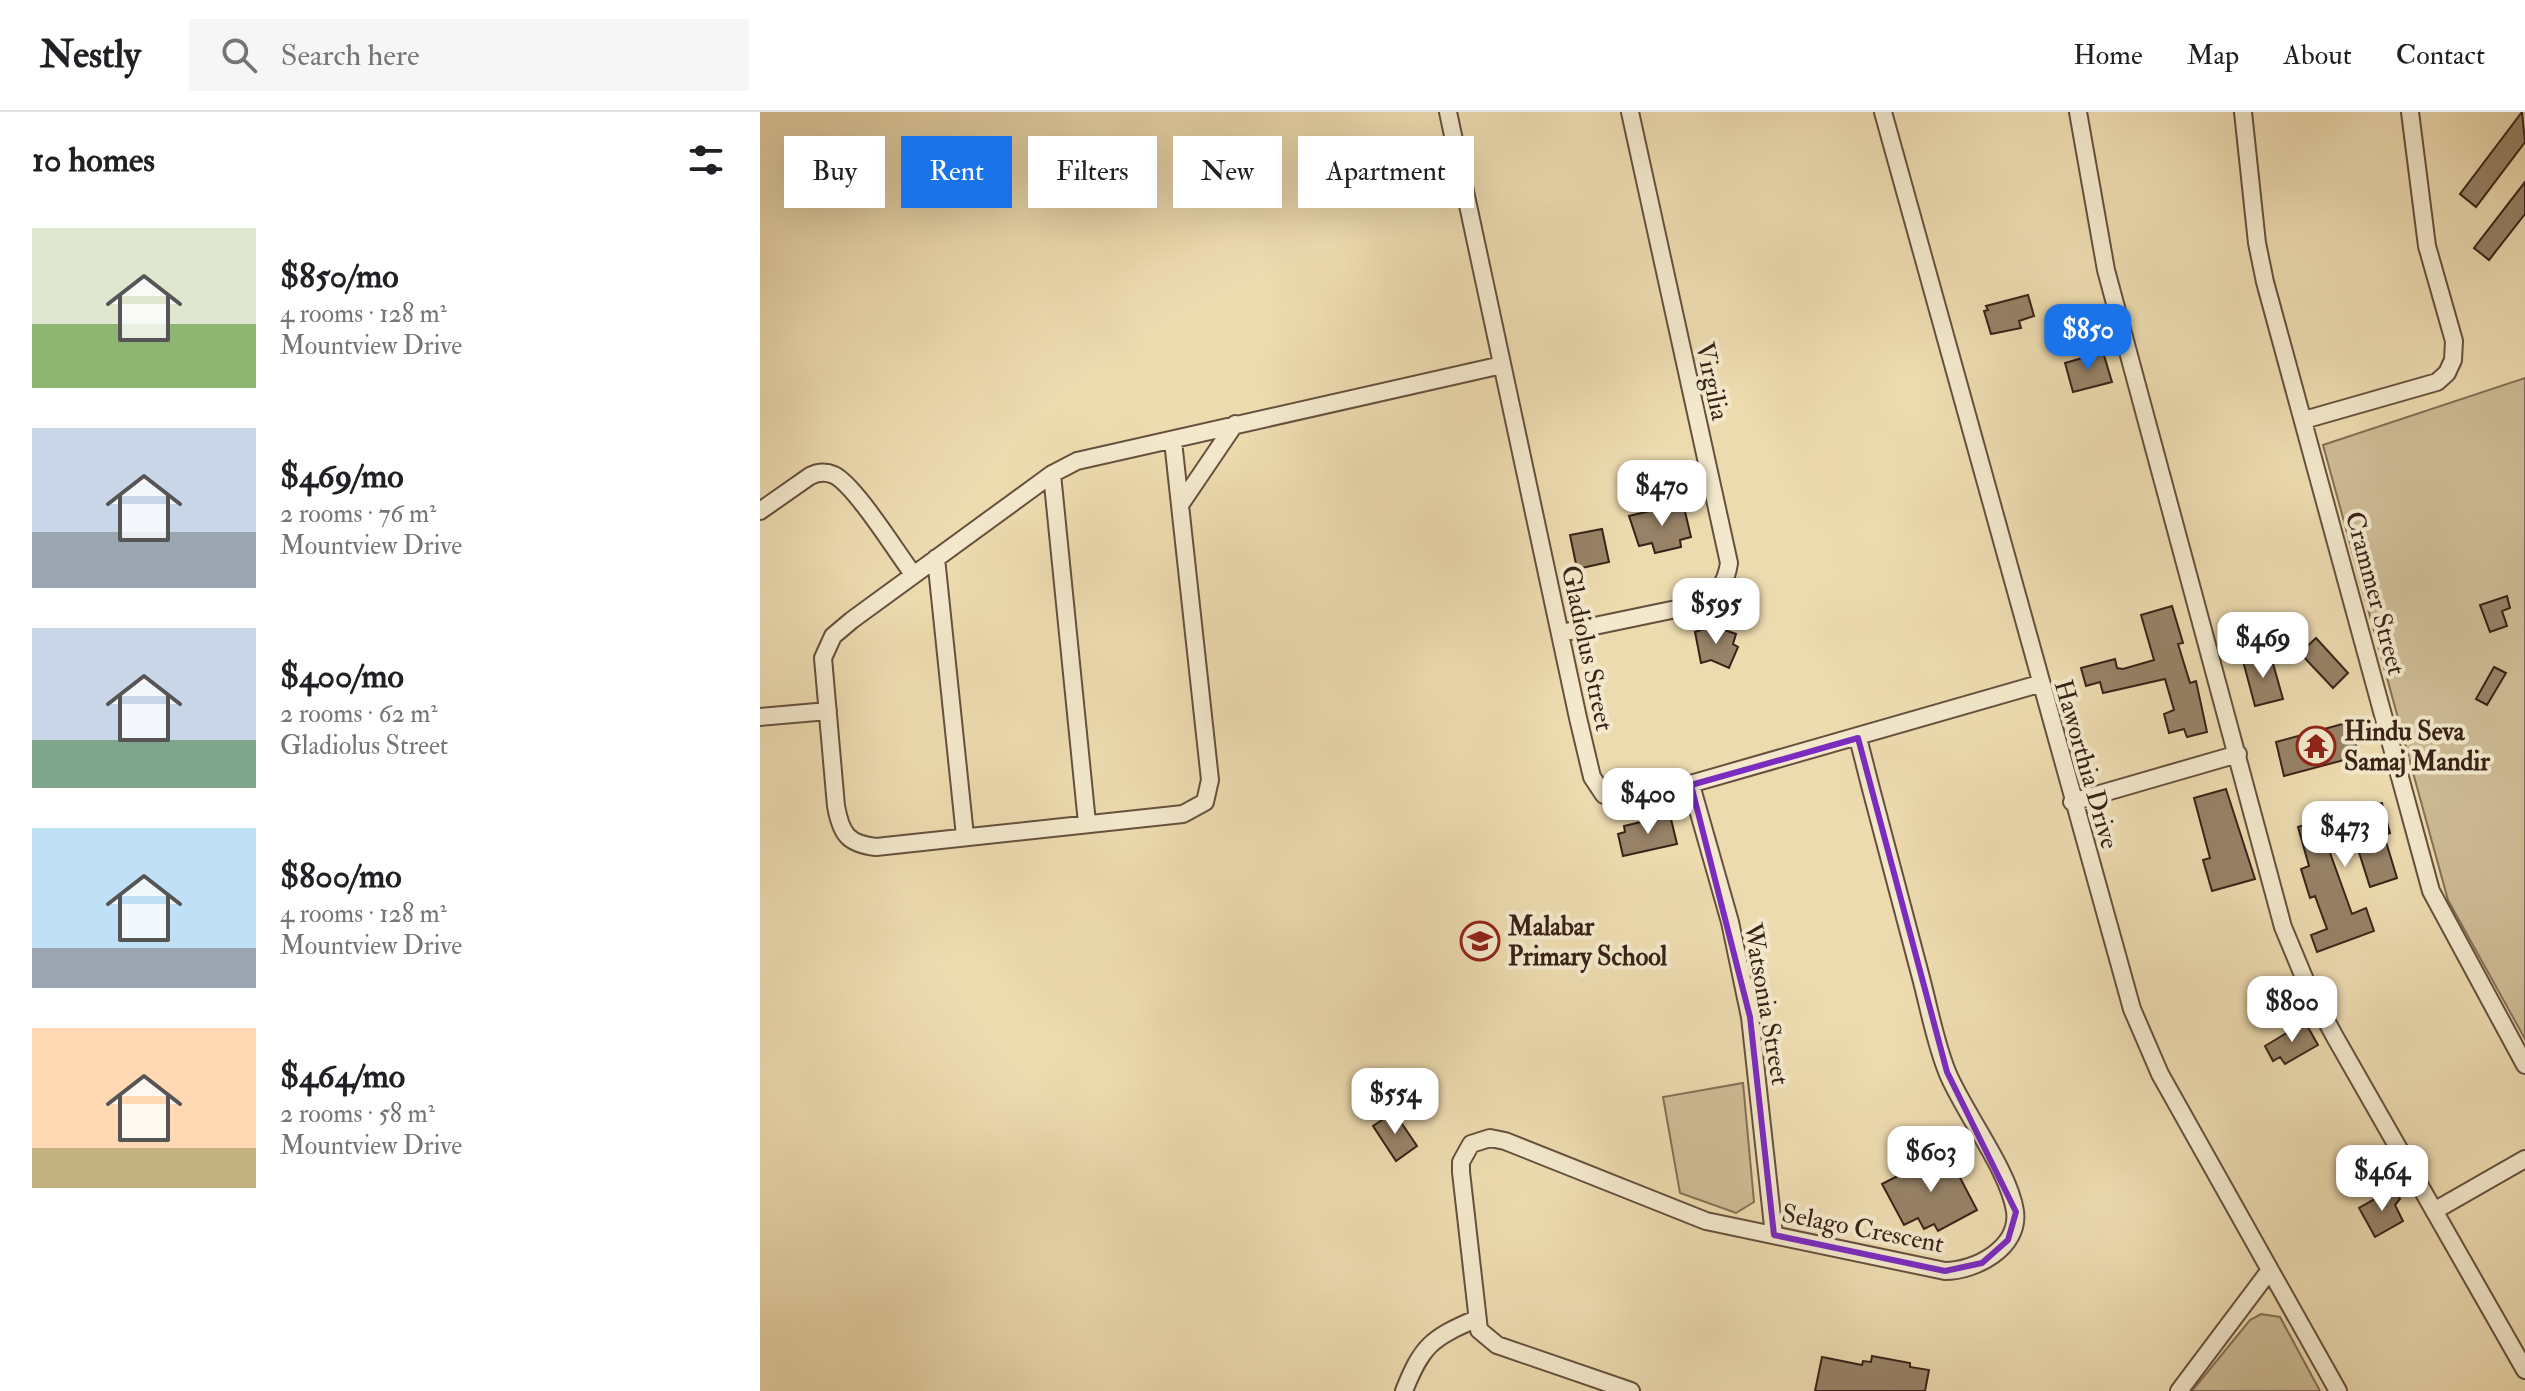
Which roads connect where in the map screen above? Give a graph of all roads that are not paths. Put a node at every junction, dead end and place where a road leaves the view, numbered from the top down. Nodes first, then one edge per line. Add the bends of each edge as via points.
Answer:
1 (1448, 112) edge
2 (1630, 112) edge
3 (1883, 112) edge
4 (2078, 112) edge
5 (2243, 112) edge
6 (2410, 112) edge
7 (1502, 365) junction
8 (2304, 420) junction
9 (1235, 424) junction
10 (1173, 441) junction
11 (1052, 474) junction
12 (1180, 505) junction
13 (760, 511) edge
14 (936, 558) junction
15 (913, 574) junction
16 (1561, 633) junction
17 (2039, 684) junction
18 (828, 711) junction
19 (760, 717) edge
20 (1858, 738) junction
21 (2238, 754) junction
22 (1691, 785) junction
23 (2072, 802) junction
24 (1087, 823) junction
25 (965, 836) junction
26 (2525, 1065) edge
27 (2525, 1159) edge
28 (2434, 1211) junction
29 (1774, 1235) junction
30 (2270, 1270) junction
31 (1477, 1324) junction
32 (2525, 1370) edge
33 (1404, 1391) edge
34 (1631, 1391) edge
35 (2179, 1391) edge
36 (2338, 1391) edge

1 - 7 street, Gladiolus Street
2 - 16 street, Virgilia via 1729,563 1719,590 1700,604
3 - 17 street, Haworthia Drive
4 - 21 street via 2106,270
5 - 8 street, Crammer Street via 2260,259
6 - 8 street via 2422,217 2448,313 2453,360 2437,382
7 - 9 street
7 - 16 street, Gladiolus Street
8 - 26 street, Crammer Street via 2431,891
9 - 10 street
9 - 12 street
10 - 11 street via 1103,453
10 - 12 street
11 - 14 street
11 - 24 street
12 - 24 street via 1208,796 1189,813
13 - 15 street via 817,472 833,475 850,489
14 - 15 street
14 - 25 street
15 - 18 street via 827,645 823,658
16 - 22 street, Gladiolus Street via 1592,777 1604,795 1631,801
17 - 20 street, Gladiolus Street
17 - 23 street, Haworthia Drive
18 - 19 street
18 - 25 street via 836,806 847,839 876,847
20 - 22 street, Gladiolus Street
20 - 29 street, Selago Crescent via 1947,1072 2016,1212 2008,1240 1982,1263 1961,1271
21 - 23 street
21 - 28 street via 2283,927 2308,987
22 - 29 street, Watsonia Street via 1730,922 1750,1017
23 - 30 street, Haworthia Drive via 2145,1042
24 - 25 street
27 - 28 street
28 - 32 street
29 - 31 street, Selago Crescent via 1706,1221 1505,1141 1481,1139 1471,1144 1461,1162
30 - 35 street
30 - 36 street, Haworthia Drive
31 - 33 street via 1441,1334 1427,1345
31 - 34 street via 1497,1345

